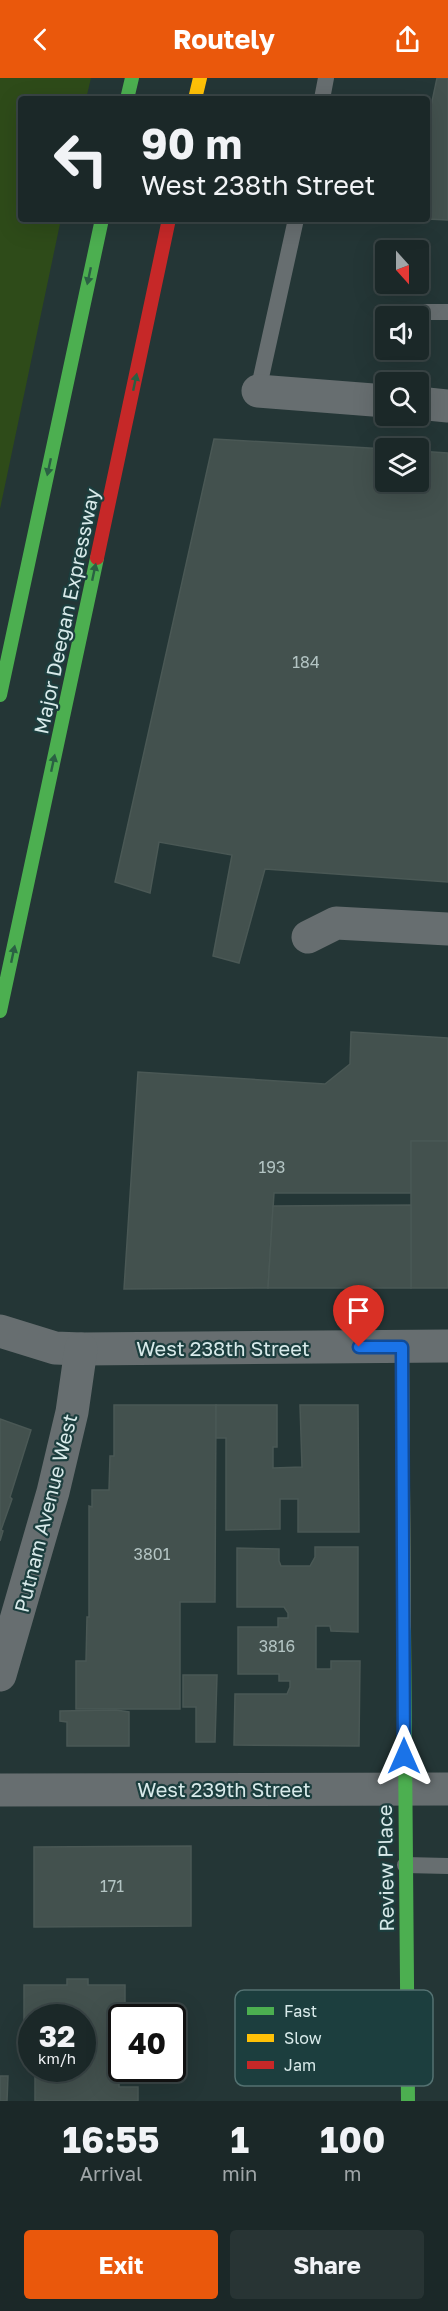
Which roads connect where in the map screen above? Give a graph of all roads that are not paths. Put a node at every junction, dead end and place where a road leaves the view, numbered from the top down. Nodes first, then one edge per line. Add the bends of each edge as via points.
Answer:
1 (132, 78) edge
2 (200, 78) edge
3 (326, 78) edge
4 (128, 96) edge
5 (196, 96) edge
6 (323, 96) edge
7 (101, 222) edge
8 (168, 222) edge
9 (295, 222) edge
10 (429, 312) edge
11 (448, 312) edge
12 (258, 391) joint
13 (375, 400) edge
14 (429, 404) edge
15 (448, 405) edge
16 (0, 695) edge
17 (448, 929) edge
18 (308, 937) dead end
19 (0, 1011) edge
20 (0, 1331) edge
21 (448, 1346) edge
22 (402, 1347) junction
23 (68, 1349) junction
24 (0, 1675) edge
25 (404, 1789) junction
26 (448, 1789) edge
27 (0, 1790) edge
28 (405, 1865) junction
29 (448, 1866) edge
30 (407, 1990) edge
31 (408, 2086) edge
32 (408, 2101) edge

1 - 4 main road
2 - 5 main road
3 - 6 lane
7 -> 16 main road
19 -> 8 main road, Major Deegan Expressway
9 - 12 lane
10 - 11 lane
12 - 13 street
14 - 15 street
17 - 18 street via 336,923
20 - 23 street, West 238th Street
21 - 22 street, West 238th Street
22 - 23 street, West 238th Street
22 - 25 main road, Review Place
23 - 24 street, Putnam Avenue West via 72,1412
25 - 26 street, West 239th Street
25 - 27 street, West 239th Street
25 - 28 main road, Review Place
28 - 29 lane
28 - 30 main road, Review Place
31 - 32 main road, Review Place

